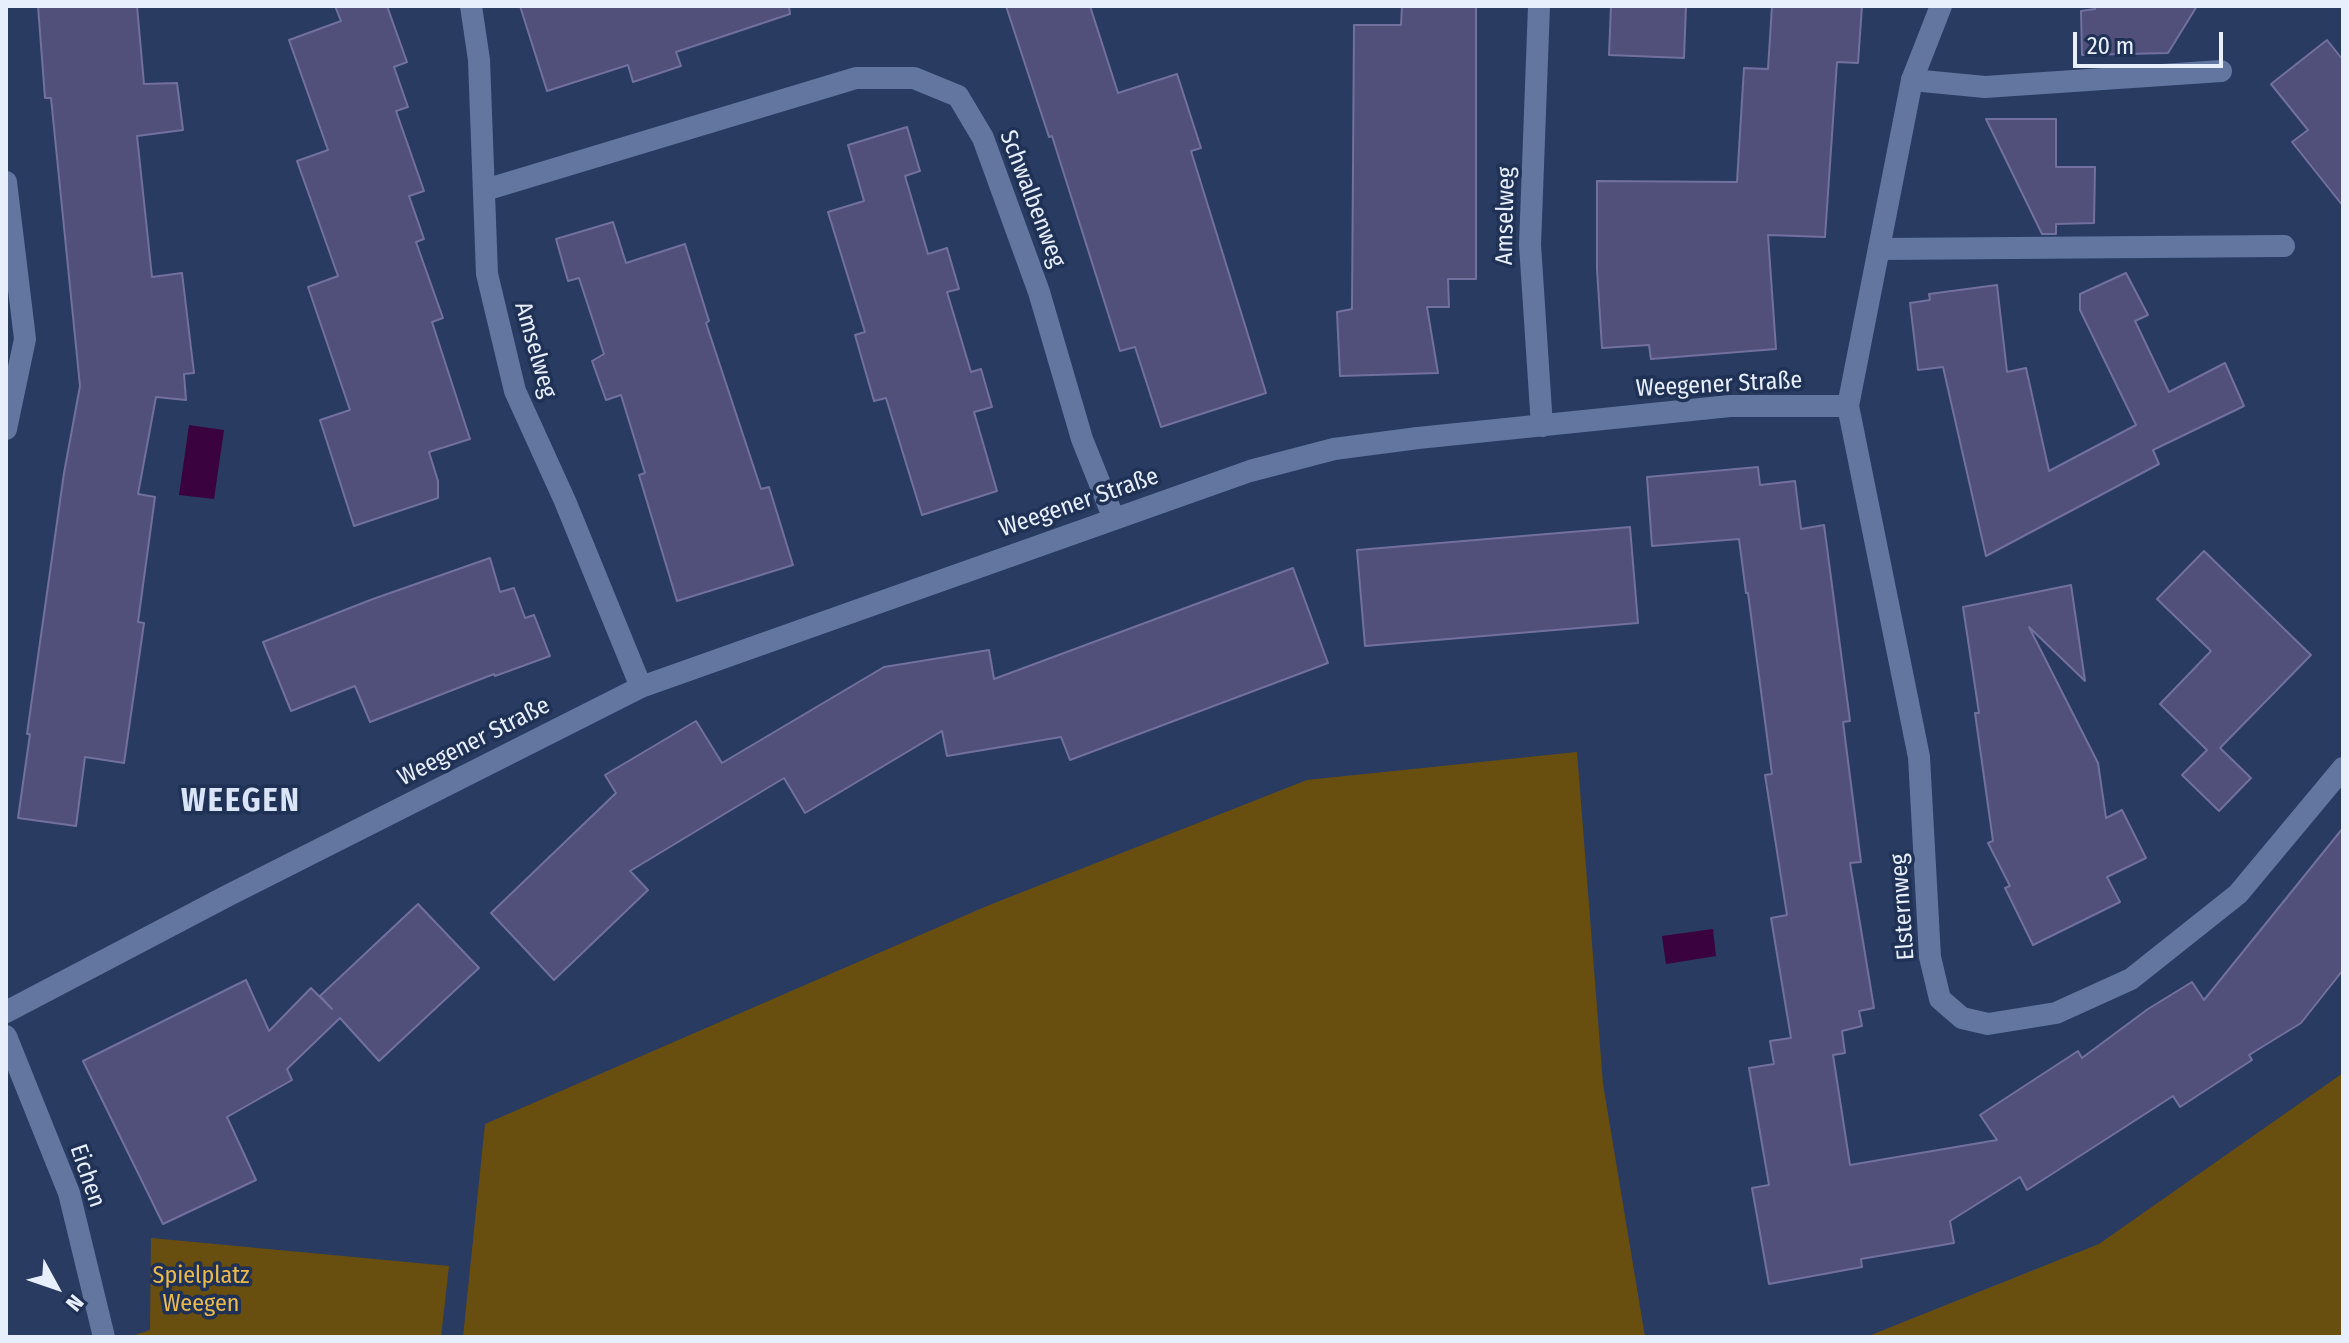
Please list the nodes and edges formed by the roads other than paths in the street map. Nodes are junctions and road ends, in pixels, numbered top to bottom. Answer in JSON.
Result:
{"nodes":[{"id":1,"x":471,"y":6,"type":"edge"},
{"id":2,"x":1539,"y":6,"type":"edge"},
{"id":3,"x":1941,"y":6,"type":"edge"},
{"id":4,"x":2221,"y":71,"type":"dead end"},
{"id":5,"x":1912,"y":80,"type":"junction"},
{"id":6,"x":6,"y":182,"type":"edge"},
{"id":7,"x":485,"y":190,"type":"junction"},
{"id":8,"x":2284,"y":246,"type":"dead end"},
{"id":9,"x":1879,"y":249,"type":"junction"},
{"id":10,"x":1848,"y":406,"type":"junction"},
{"id":11,"x":1542,"y":426,"type":"junction"},
{"id":12,"x":6,"y":429,"type":"edge"},
{"id":13,"x":1114,"y":519,"type":"junction"},
{"id":14,"x":641,"y":687,"type":"junction"},
{"id":15,"x":2343,"y":768,"type":"edge"},
{"id":16,"x":6,"y":1012,"type":"edge"},
{"id":17,"x":6,"y":1036,"type":"edge"},
{"id":18,"x":104,"y":1337,"type":"edge"}],
"edges":[{"from":1,"to":7,"type":"street","name":"Amselweg"},
{"from":2,"to":11,"type":"street","name":"Amselweg"},
{"from":3,"to":5,"type":"street"},
{"from":4,"to":5,"type":"street"},
{"from":5,"to":9,"type":"street"},
{"from":6,"to":12,"type":"street"},
{"from":7,"to":13,"type":"street","name":"Schwalbenweg"},
{"from":7,"to":14,"type":"street","name":"Amselweg"},
{"from":8,"to":9,"type":"street"},
{"from":9,"to":10,"type":"street"},
{"from":10,"to":11,"type":"street","name":"Weegener Straße"},
{"from":10,"to":15,"type":"street","name":"Elsternweg"},
{"from":11,"to":13,"type":"street","name":"Weegener Straße"},
{"from":13,"to":14,"type":"street","name":"Weegener Straße"},
{"from":14,"to":16,"type":"street","name":"Weegener Straße"},
{"from":17,"to":18,"type":"street","name":"Eichen"}]}
